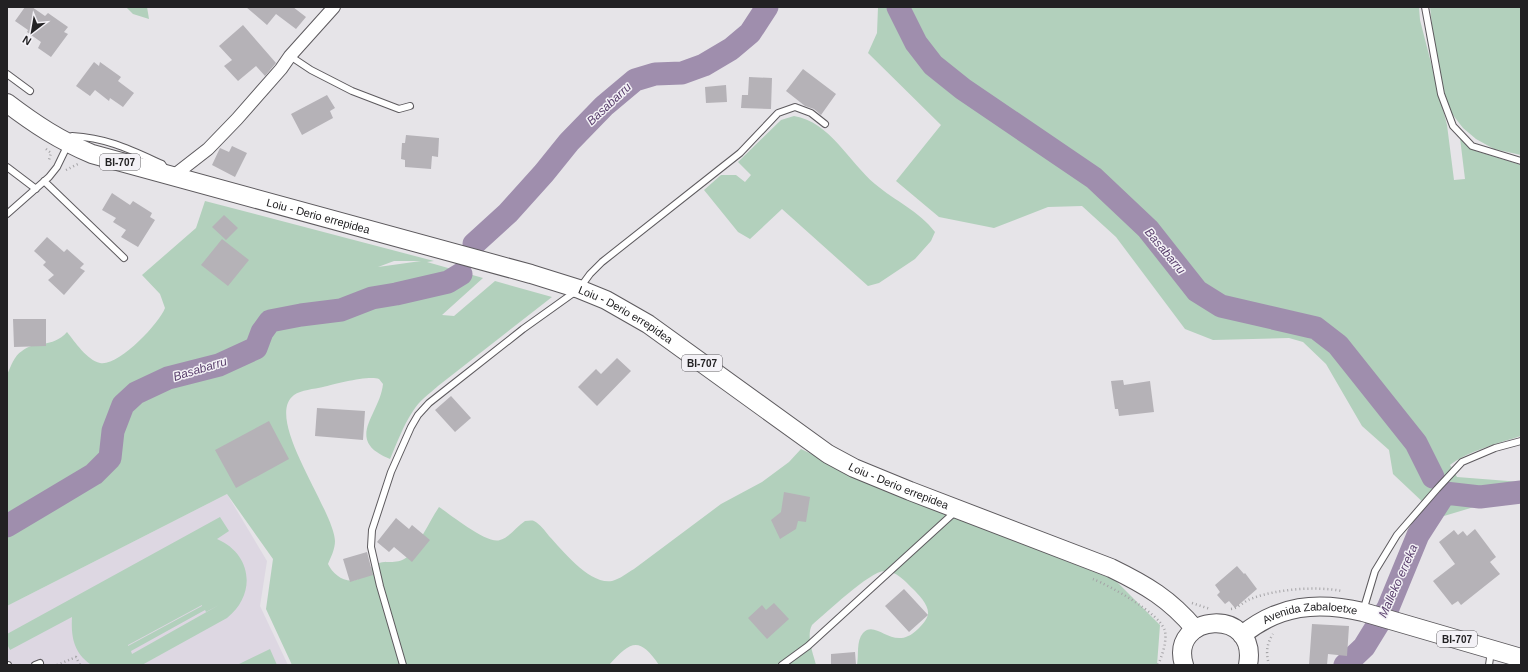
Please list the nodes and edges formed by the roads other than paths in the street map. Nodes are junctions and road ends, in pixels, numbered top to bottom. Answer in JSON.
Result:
{"nodes":[{"id":1,"x":334,"y":7,"type":"edge"},
{"id":2,"x":1425,"y":7,"type":"edge"},
{"id":3,"x":290,"y":56,"type":"junction"},
{"id":4,"x":7,"y":74,"type":"edge"},
{"id":5,"x":30,"y":91,"type":"dead end"},
{"id":6,"x":7,"y":103,"type":"edge"},
{"id":7,"x":410,"y":106,"type":"dead end"},
{"id":8,"x":824,"y":124,"type":"dead end"},
{"id":9,"x":68,"y":144,"type":"junction"},
{"id":10,"x":1521,"y":161,"type":"edge"},
{"id":11,"x":7,"y":167,"type":"edge"},
{"id":12,"x":172,"y":177,"type":"junction"},
{"id":13,"x":44,"y":181,"type":"junction"},
{"id":14,"x":36,"y":189,"type":"junction"},
{"id":15,"x":7,"y":214,"type":"edge"},
{"id":16,"x":124,"y":258,"type":"dead end"},
{"id":17,"x":580,"y":290,"type":"junction"},
{"id":18,"x":1521,"y":441,"type":"edge"},
{"id":19,"x":957,"y":510,"type":"junction"},
{"id":20,"x":1368,"y":613,"type":"junction"},
{"id":21,"x":1195,"y":629,"type":"junction"},
{"id":22,"x":1242,"y":635,"type":"junction"},
{"id":23,"x":1490,"y":657,"type":"edge"},
{"id":24,"x":1521,"y":658,"type":"edge"},
{"id":25,"x":403,"y":665,"type":"edge"},
{"id":26,"x":782,"y":665,"type":"edge"},
{"id":27,"x":1184,"y":665,"type":"edge"},
{"id":28,"x":1248,"y":665,"type":"edge"}],
"edges":[{"from":1,"to":3,"type":"street"},
{"from":2,"to":10,"type":"lane"},
{"from":3,"to":7,"type":"lane"},
{"from":3,"to":12,"type":"street"},
{"from":4,"to":5,"type":"lane"},
{"from":6,"to":9,"type":"main road","name":"Loiu - Derio errepidea","number":"BI-707"},
{"from":8,"to":17,"type":"lane"},
{"from":9,"to":12,"type":"main road","name":"Loiu - Derio errepidea","number":"BI-707"},
{"from":9,"to":13,"type":"lane"},
{"from":11,"to":14,"type":"lane"},
{"from":12,"to":17,"type":"main road","name":"Loiu - Derio errepidea","number":"BI-707"},
{"from":13,"to":14,"type":"lane"},
{"from":13,"to":16,"type":"lane"},
{"from":14,"to":15,"type":"lane"},
{"from":17,"to":19,"type":"main road","name":"Loiu - Derio errepidea","number":"BI-707"},
{"from":17,"to":25,"type":"lane"},
{"from":18,"to":20,"type":"lane"},
{"from":19,"to":21,"type":"main road","name":"Loiu - Derio errepidea","number":"BI-707"},
{"from":19,"to":26,"type":"lane"},
{"from":20,"to":22,"type":"main road","name":"Avenida Zabaloetxe","number":"BI-707"},
{"from":20,"to":23,"type":"main road","name":"Avenida Zabaloetxe","number":"BI-707"},
{"from":21,"to":22,"type":"main road"},
{"from":21,"to":27,"type":"main road"},
{"from":22,"to":28,"type":"main road"},
{"from":23,"to":24,"type":"main road","name":"Avenida Zabaloetxe","number":"BI-707"}]}
